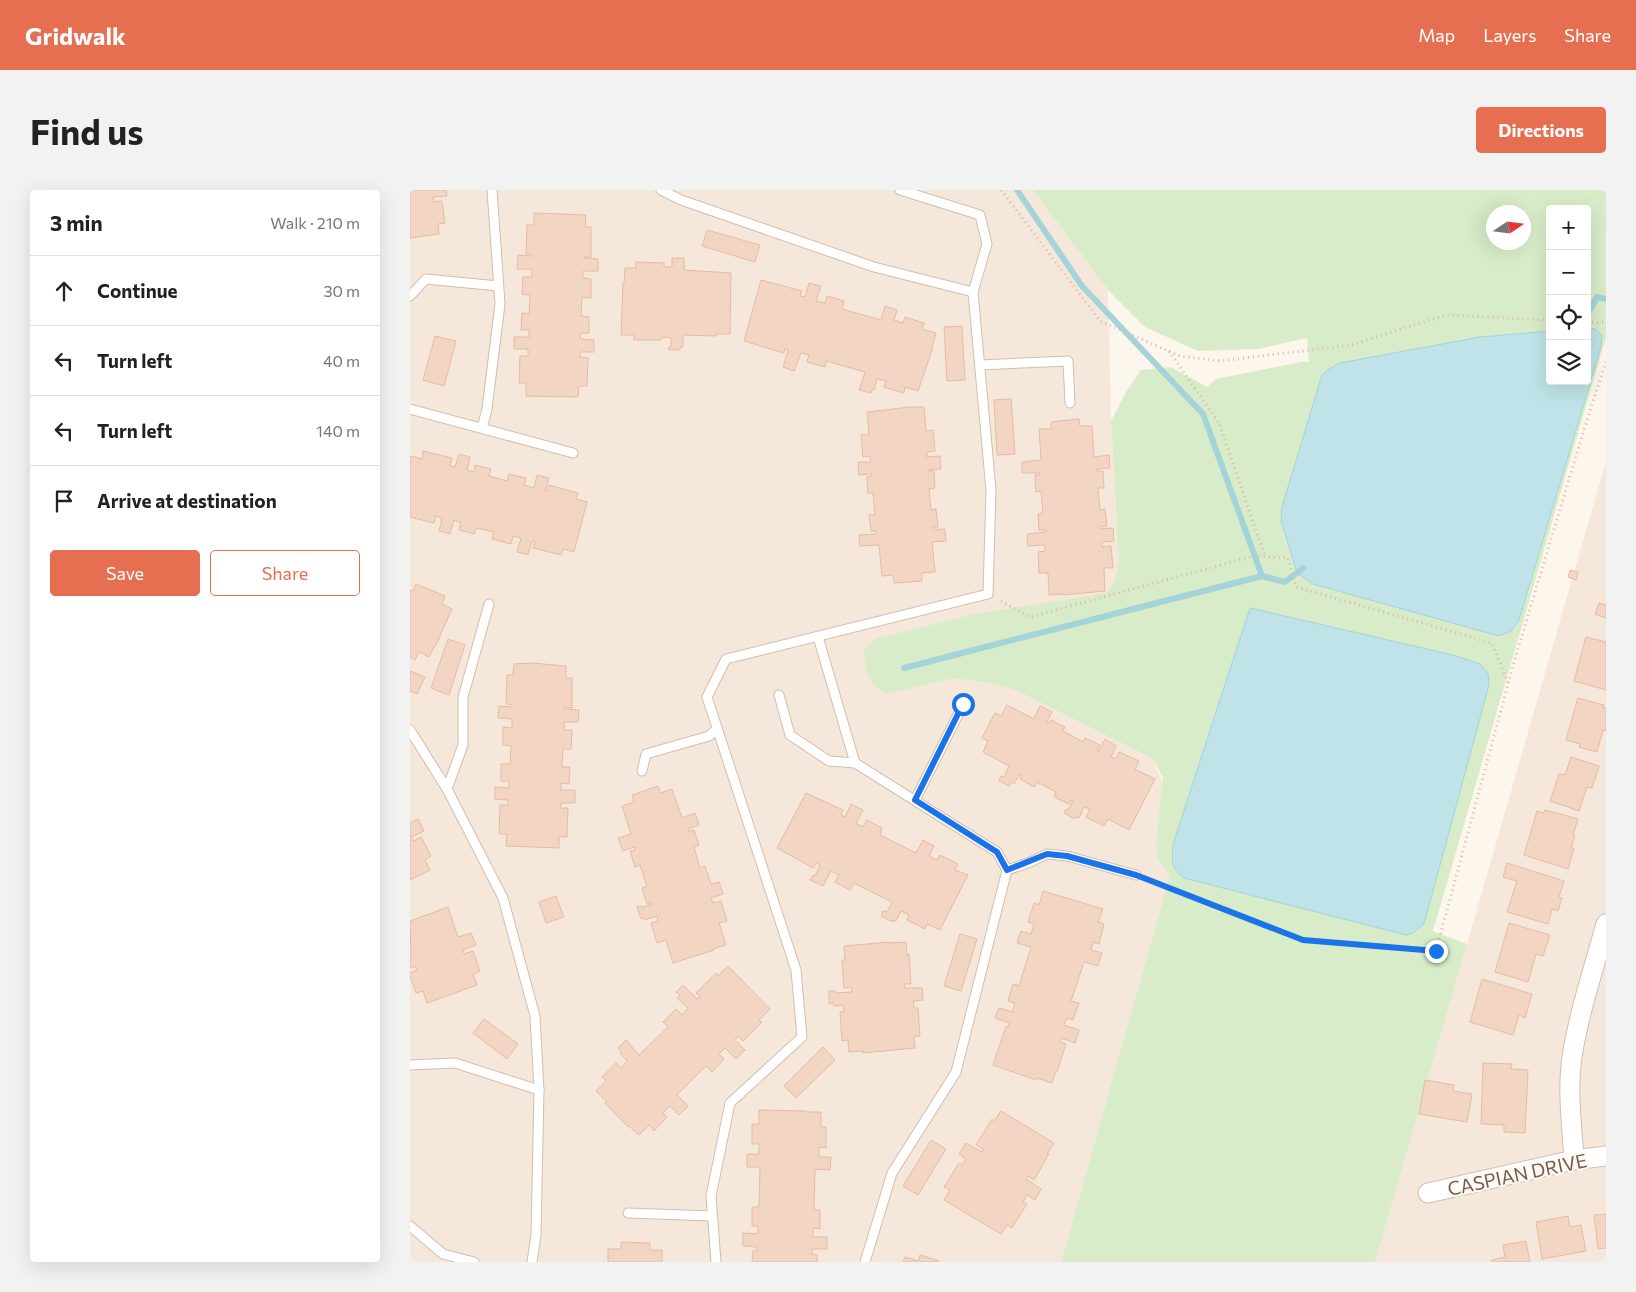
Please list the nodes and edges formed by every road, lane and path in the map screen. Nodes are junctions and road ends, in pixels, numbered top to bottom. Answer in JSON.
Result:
{"nodes":[{"id":1,"x":492,"y":190,"type":"edge"},
{"id":2,"x":661,"y":190,"type":"edge"},
{"id":3,"x":900,"y":190,"type":"edge"},
{"id":4,"x":1001,"y":190,"type":"edge"},
{"id":5,"x":498,"y":286,"type":"junction"},
{"id":6,"x":973,"y":292,"type":"junction"},
{"id":7,"x":410,"y":296,"type":"edge"},
{"id":8,"x":1546,"y":320,"type":"edge"},
{"id":9,"x":1591,"y":322,"type":"edge"},
{"id":10,"x":1606,"y":323,"type":"edge"},
{"id":11,"x":1168,"y":351,"type":"junction"},
{"id":12,"x":1606,"y":361,"type":"edge"},
{"id":13,"x":980,"y":365,"type":"junction"},
{"id":14,"x":1070,"y":403,"type":"dead end"},
{"id":15,"x":410,"y":409,"type":"edge"},
{"id":16,"x":482,"y":428,"type":"junction"},
{"id":17,"x":573,"y":454,"type":"dead end"},
{"id":18,"x":1265,"y":557,"type":"junction"},
{"id":19,"x":988,"y":594,"type":"junction"},
{"id":20,"x":489,"y":604,"type":"dead end"},
{"id":21,"x":818,"y":637,"type":"junction"},
{"id":22,"x":1508,"y":683,"type":"junction"},
{"id":23,"x":779,"y":695,"type":"dead end"},
{"id":24,"x":963,"y":704,"type":"dead end"},
{"id":25,"x":717,"y":729,"type":"junction"},
{"id":26,"x":410,"y":730,"type":"edge"},
{"id":27,"x":855,"y":762,"type":"junction"},
{"id":28,"x":642,"y":771,"type":"dead end"},
{"id":29,"x":447,"y":789,"type":"junction"},
{"id":30,"x":915,"y":800,"type":"junction"},
{"id":31,"x":1007,"y":870,"type":"junction"},
{"id":32,"x":1136,"y":875,"type":"joint"},
{"id":33,"x":1606,"y":924,"type":"edge"},
{"id":34,"x":410,"y":1065,"type":"edge"},
{"id":35,"x":539,"y":1090,"type":"junction"},
{"id":36,"x":1606,"y":1156,"type":"edge"},
{"id":37,"x":1574,"y":1160,"type":"junction"},
{"id":38,"x":1428,"y":1193,"type":"dead end"},
{"id":39,"x":628,"y":1213,"type":"dead end"},
{"id":40,"x":712,"y":1216,"type":"junction"},
{"id":41,"x":410,"y":1226,"type":"edge"},
{"id":42,"x":474,"y":1262,"type":"edge"},
{"id":43,"x":532,"y":1262,"type":"edge"},
{"id":44,"x":716,"y":1262,"type":"edge"},
{"id":45,"x":865,"y":1262,"type":"edge"}],
"edges":[{"from":1,"to":5,"type":"lane"},
{"from":2,"to":6,"type":"lane"},
{"from":3,"to":6,"type":"lane"},
{"from":4,"to":11,"type":"path"},
{"from":5,"to":7,"type":"lane"},
{"from":5,"to":16,"type":"lane"},
{"from":6,"to":13,"type":"lane"},
{"from":8,"to":11,"type":"path"},
{"from":9,"to":10,"type":"path"},
{"from":11,"to":18,"type":"path"},
{"from":12,"to":22,"type":"path"},
{"from":13,"to":14,"type":"lane"},
{"from":13,"to":19,"type":"lane"},
{"from":15,"to":16,"type":"lane"},
{"from":16,"to":17,"type":"lane"},
{"from":18,"to":19,"type":"path"},
{"from":18,"to":22,"type":"path"},
{"from":19,"to":21,"type":"lane"},
{"from":20,"to":29,"type":"lane"},
{"from":21,"to":25,"type":"lane"},
{"from":21,"to":27,"type":"lane"},
{"from":22,"to":32,"type":"path"},
{"from":23,"to":27,"type":"lane"},
{"from":24,"to":30,"type":"lane"},
{"from":25,"to":28,"type":"lane"},
{"from":25,"to":40,"type":"lane"},
{"from":26,"to":29,"type":"lane"},
{"from":27,"to":30,"type":"lane"},
{"from":29,"to":35,"type":"lane"},
{"from":30,"to":31,"type":"lane"},
{"from":31,"to":32,"type":"lane"},
{"from":31,"to":45,"type":"lane"},
{"from":33,"to":37,"type":"street"},
{"from":34,"to":35,"type":"lane"},
{"from":35,"to":43,"type":"lane"},
{"from":36,"to":37,"type":"street","name":"CASPIAN DRIVE"},
{"from":37,"to":38,"type":"street","name":"CASPIAN DRIVE"},
{"from":39,"to":40,"type":"lane"},
{"from":40,"to":44,"type":"lane"},
{"from":41,"to":42,"type":"lane"}]}
